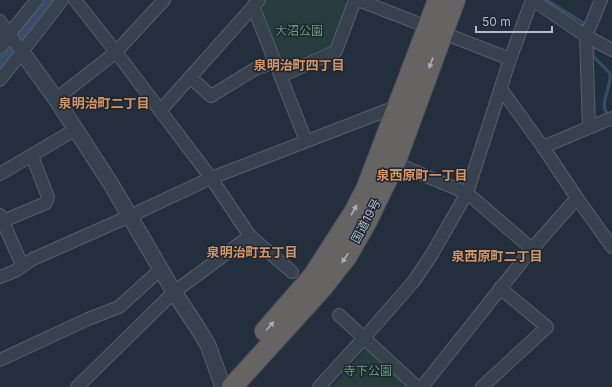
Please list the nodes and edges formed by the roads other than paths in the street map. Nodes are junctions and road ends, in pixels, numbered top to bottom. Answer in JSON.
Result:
{"nodes":[{"id":1,"x":37,"y":0,"type":"edge"},
{"id":2,"x":62,"y":0,"type":"edge"},
{"id":3,"x":75,"y":0,"type":"edge"},
{"id":4,"x":164,"y":0,"type":"edge"},
{"id":5,"x":356,"y":0,"type":"edge"},
{"id":6,"x":438,"y":0,"type":"edge"},
{"id":7,"x":454,"y":0,"type":"edge"},
{"id":8,"x":533,"y":0,"type":"edge"},
{"id":9,"x":600,"y":0,"type":"edge"},
{"id":10,"x":256,"y":3,"type":"edge"},
{"id":11,"x":0,"y":21,"type":"edge"},
{"id":12,"x":435,"y":30,"type":"junction"},
{"id":13,"x":586,"y":36,"type":"junction"},
{"id":14,"x":12,"y":44,"type":"edge"},
{"id":15,"x":612,"y":50,"type":"edge"},
{"id":16,"x":116,"y":52,"type":"junction"},
{"id":17,"x":510,"y":59,"type":"junction"},
{"id":18,"x":275,"y":62,"type":"junction"},
{"id":19,"x":280,"y":76,"type":"junction"},
{"id":20,"x":190,"y":77,"type":"junction"},
{"id":21,"x":0,"y":80,"type":"edge"},
{"id":22,"x":501,"y":89,"type":"junction"},
{"id":23,"x":56,"y":100,"type":"junction"},
{"id":24,"x":398,"y":106,"type":"junction"},
{"id":25,"x":160,"y":111,"type":"junction"},
{"id":26,"x":612,"y":118,"type":"edge"},
{"id":27,"x":589,"y":127,"type":"junction"},
{"id":28,"x":76,"y":129,"type":"junction"},
{"id":29,"x":306,"y":141,"type":"junction"},
{"id":30,"x":543,"y":147,"type":"junction"},
{"id":31,"x":32,"y":156,"type":"junction"},
{"id":32,"x":395,"y":163,"type":"junction"},
{"id":33,"x":0,"y":174,"type":"edge"},
{"id":34,"x":211,"y":178,"type":"junction"},
{"id":35,"x":467,"y":193,"type":"junction"},
{"id":36,"x":577,"y":198,"type":"junction"},
{"id":37,"x":130,"y":216,"type":"junction"},
{"id":38,"x":1,"y":218,"type":"edge"},
{"id":39,"x":250,"y":236,"type":"junction"},
{"id":40,"x":612,"y":247,"type":"edge"},
{"id":41,"x":532,"y":249,"type":"junction"},
{"id":42,"x":22,"y":265,"type":"junction"},
{"id":43,"x":161,"y":269,"type":"junction"},
{"id":44,"x":292,"y":272,"type":"dead end"},
{"id":45,"x":0,"y":277,"type":"edge"},
{"id":46,"x":500,"y":288,"type":"junction"},
{"id":47,"x":174,"y":292,"type":"junction"},
{"id":48,"x":339,"y":315,"type":"dead end"},
{"id":49,"x":364,"y":338,"type":"junction"},
{"id":50,"x":0,"y":360,"type":"edge"},
{"id":51,"x":223,"y":386,"type":"edge"},
{"id":52,"x":322,"y":386,"type":"edge"},
{"id":53,"x":77,"y":387,"type":"edge"},
{"id":54,"x":416,"y":387,"type":"edge"},
{"id":55,"x":422,"y":387,"type":"edge"},
{"id":56,"x":482,"y":387,"type":"edge"}],
"edges":[{"from":1,"to":14,"type":"street"},
{"from":2,"to":14,"type":"street"},
{"from":3,"to":16,"type":"street"},
{"from":4,"to":16,"type":"street"},
{"from":5,"to":12,"type":"street"},
{"from":5,"to":19,"type":"street"},
{"from":6,"to":12,"type":"highway","name":"国道19号"},
{"from":7,"to":12,"type":"highway","name":"国道19号"},
{"from":8,"to":13,"type":"street"},
{"from":8,"to":17,"type":"street"},
{"from":9,"to":13,"type":"street"},
{"from":10,"to":18,"type":"street"},
{"from":10,"to":20,"type":"street"},
{"from":11,"to":14,"type":"street"},
{"from":12,"to":17,"type":"street"},
{"from":12,"to":24,"type":"highway","name":"国道19号"},
{"from":12,"to":32,"type":"highway","name":"国道19号","one_way":true},
{"from":13,"to":15,"type":"street"},
{"from":13,"to":27,"type":"street"},
{"from":14,"to":21,"type":"street"},
{"from":14,"to":23,"type":"street"},
{"from":16,"to":23,"type":"street"},
{"from":16,"to":25,"type":"street"},
{"from":17,"to":22,"type":"street"},
{"from":18,"to":19,"type":"street"},
{"from":18,"to":20,"type":"street"},
{"from":19,"to":29,"type":"street"},
{"from":20,"to":25,"type":"street"},
{"from":22,"to":30,"type":"street"},
{"from":22,"to":35,"type":"street"},
{"from":23,"to":28,"type":"street"},
{"from":24,"to":29,"type":"street"},
{"from":51,"to":24,"type":"highway","name":"国道19号","one_way":true},
{"from":25,"to":34,"type":"street"},
{"from":26,"to":27,"type":"street"},
{"from":27,"to":30,"type":"street"},
{"from":28,"to":31,"type":"street"},
{"from":28,"to":37,"type":"street"},
{"from":29,"to":34,"type":"street"},
{"from":30,"to":36,"type":"street"},
{"from":31,"to":33,"type":"street"},
{"from":31,"to":38,"type":"street"},
{"from":32,"to":35,"type":"street"},
{"from":32,"to":51,"type":"highway","name":"国道19号","one_way":true},
{"from":34,"to":37,"type":"street"},
{"from":34,"to":39,"type":"street"},
{"from":35,"to":41,"type":"street"},
{"from":35,"to":49,"type":"street"},
{"from":36,"to":40,"type":"street"},
{"from":36,"to":41,"type":"street"},
{"from":37,"to":42,"type":"street"},
{"from":37,"to":43,"type":"street"},
{"from":38,"to":42,"type":"street"},
{"from":39,"to":44,"type":"street"},
{"from":39,"to":47,"type":"street"},
{"from":41,"to":46,"type":"street"},
{"from":42,"to":45,"type":"street"},
{"from":43,"to":47,"type":"street"},
{"from":43,"to":50,"type":"street"},
{"from":46,"to":55,"type":"street"},
{"from":46,"to":56,"type":"street"},
{"from":47,"to":51,"type":"street"},
{"from":47,"to":53,"type":"street"},
{"from":48,"to":49,"type":"street"},
{"from":49,"to":52,"type":"street"},
{"from":49,"to":54,"type":"street"}]}
